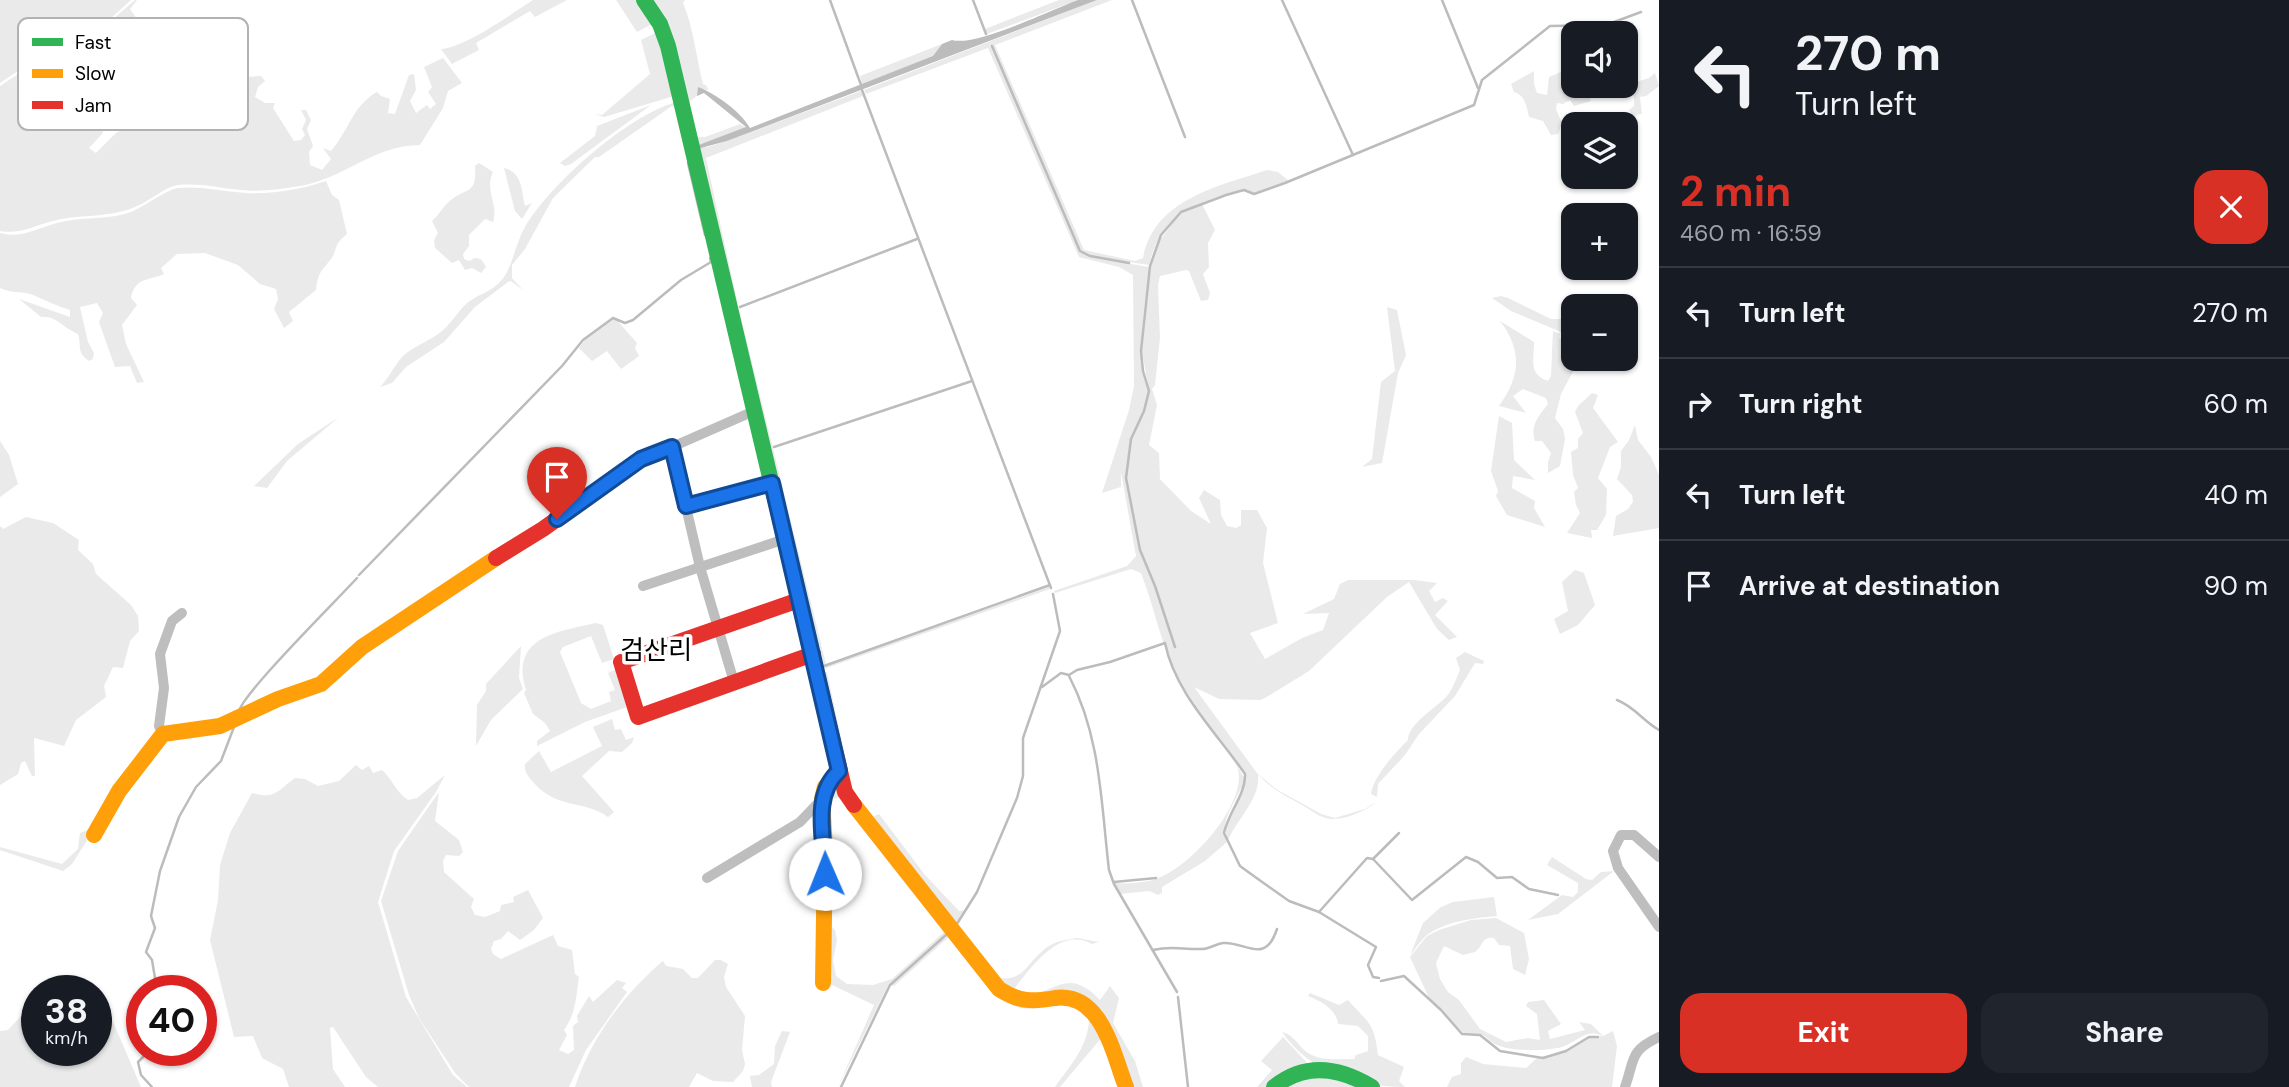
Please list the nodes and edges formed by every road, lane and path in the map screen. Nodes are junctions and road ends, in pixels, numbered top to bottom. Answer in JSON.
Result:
{"nodes":[{"id":1,"x":643,"y":0,"type":"edge"},
{"id":2,"x":754,"y":411,"type":"junction"},
{"id":3,"x":672,"y":447,"type":"junction"},
{"id":4,"x":772,"y":483,"type":"junction"},
{"id":5,"x":686,"y":506,"type":"junction"},
{"id":6,"x":785,"y":539,"type":"junction"},
{"id":7,"x":700,"y":567,"type":"junction"},
{"id":8,"x":643,"y":586,"type":"dead end"},
{"id":9,"x":799,"y":600,"type":"junction"},
{"id":10,"x":182,"y":613,"type":"dead end"},
{"id":11,"x":717,"y":627,"type":"junction"},
{"id":12,"x":813,"y":654,"type":"junction"},
{"id":13,"x":734,"y":682,"type":"junction"},
{"id":14,"x":163,"y":734,"type":"junction"},
{"id":15,"x":839,"y":771,"type":"junction"},
{"id":16,"x":821,"y":799,"type":"junction"},
{"id":17,"x":94,"y":835,"type":"dead end"},
{"id":18,"x":1659,"y":857,"type":"edge"},
{"id":19,"x":707,"y":878,"type":"dead end"},
{"id":20,"x":1659,"y":927,"type":"edge"},
{"id":21,"x":823,"y":983,"type":"dead end"},
{"id":22,"x":1659,"y":1037,"type":"edge"},
{"id":23,"x":1126,"y":1087,"type":"edge"},
{"id":24,"x":1274,"y":1087,"type":"edge"},
{"id":25,"x":1371,"y":1087,"type":"edge"},
{"id":26,"x":1625,"y":1087,"type":"edge"}],
"edges":[{"from":1,"to":2,"type":"street"},
{"from":2,"to":3,"type":"street"},
{"from":2,"to":4,"type":"street"},
{"from":3,"to":5,"type":"street"},
{"from":3,"to":14,"type":"street"},
{"from":4,"to":5,"type":"street"},
{"from":4,"to":6,"type":"street"},
{"from":5,"to":7,"type":"street"},
{"from":6,"to":7,"type":"street"},
{"from":6,"to":9,"type":"street"},
{"from":7,"to":8,"type":"street"},
{"from":7,"to":11,"type":"street"},
{"from":9,"to":11,"type":"street"},
{"from":9,"to":12,"type":"street"},
{"from":10,"to":14,"type":"street"},
{"from":11,"to":13,"type":"street"},
{"from":11,"to":13,"type":"street"},
{"from":12,"to":13,"type":"street"},
{"from":12,"to":15,"type":"street"},
{"from":14,"to":17,"type":"street"},
{"from":15,"to":16,"type":"street"},
{"from":15,"to":23,"type":"street"},
{"from":16,"to":19,"type":"street"},
{"from":16,"to":21,"type":"street"},
{"from":18,"to":20,"type":"street"},
{"from":22,"to":26,"type":"street"},
{"from":24,"to":25,"type":"street"}]}
